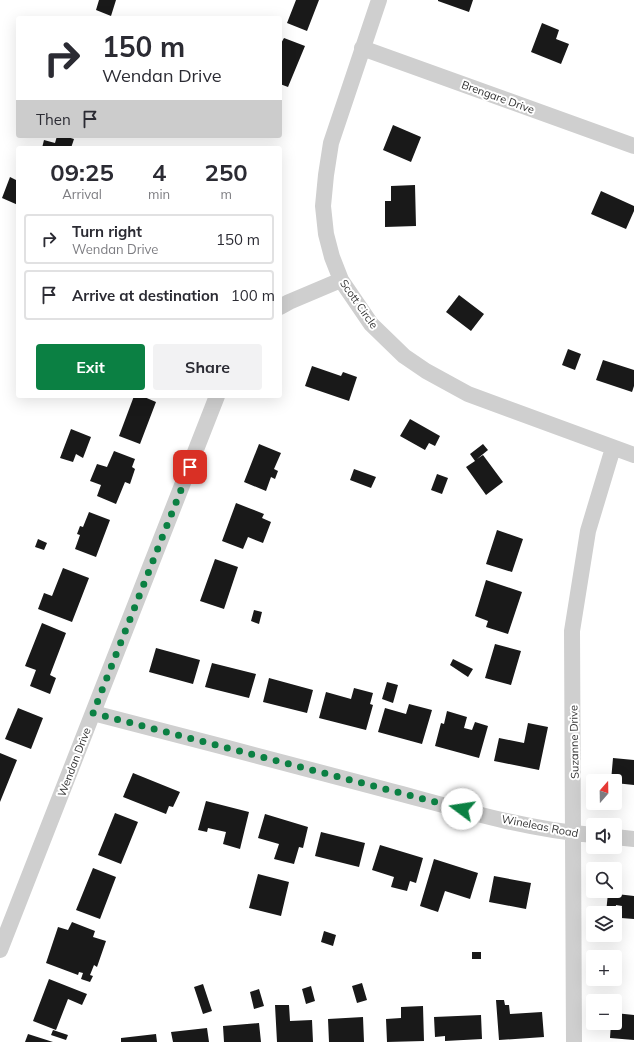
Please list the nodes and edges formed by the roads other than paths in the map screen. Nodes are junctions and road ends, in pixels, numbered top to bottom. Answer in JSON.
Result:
{"nodes":[{"id":1,"x":379,"y":0,"type":"edge"},
{"id":2,"x":362,"y":48,"type":"junction"},
{"id":3,"x":634,"y":146,"type":"edge"},
{"id":4,"x":341,"y":280,"type":"junction"},
{"id":5,"x":282,"y":306,"type":"edge"},
{"id":6,"x":216,"y":398,"type":"edge"},
{"id":7,"x":613,"y":448,"type":"junction"},
{"id":8,"x":634,"y":456,"type":"edge"},
{"id":9,"x":93,"y":713,"type":"junction"},
{"id":10,"x":574,"y":834,"type":"junction"},
{"id":11,"x":586,"y":835,"type":"edge"},
{"id":12,"x":622,"y":838,"type":"edge"},
{"id":13,"x":634,"y":839,"type":"edge"},
{"id":14,"x":0,"y":950,"type":"edge"},
{"id":15,"x":574,"y":1042,"type":"edge"}],
"edges":[{"from":1,"to":2,"type":"street","name":"Scott Circle"},
{"from":2,"to":3,"type":"street","name":"Brengare Drive"},
{"from":2,"to":4,"type":"street","name":"Scott Circle"},
{"from":4,"to":5,"type":"street"},
{"from":4,"to":7,"type":"street","name":"Scott Circle"},
{"from":6,"to":9,"type":"street","name":"Wendan Drive"},
{"from":7,"to":8,"type":"street","name":"Scott Circle"},
{"from":7,"to":10,"type":"street","name":"Suzanne Drive"},
{"from":9,"to":10,"type":"street","name":"Wineleas Road"},
{"from":9,"to":14,"type":"street","name":"Wendan Drive"},
{"from":10,"to":11,"type":"street","name":"Wineleas Road"},
{"from":10,"to":15,"type":"street","name":"Suzanne Drive"},
{"from":12,"to":13,"type":"street"}]}
